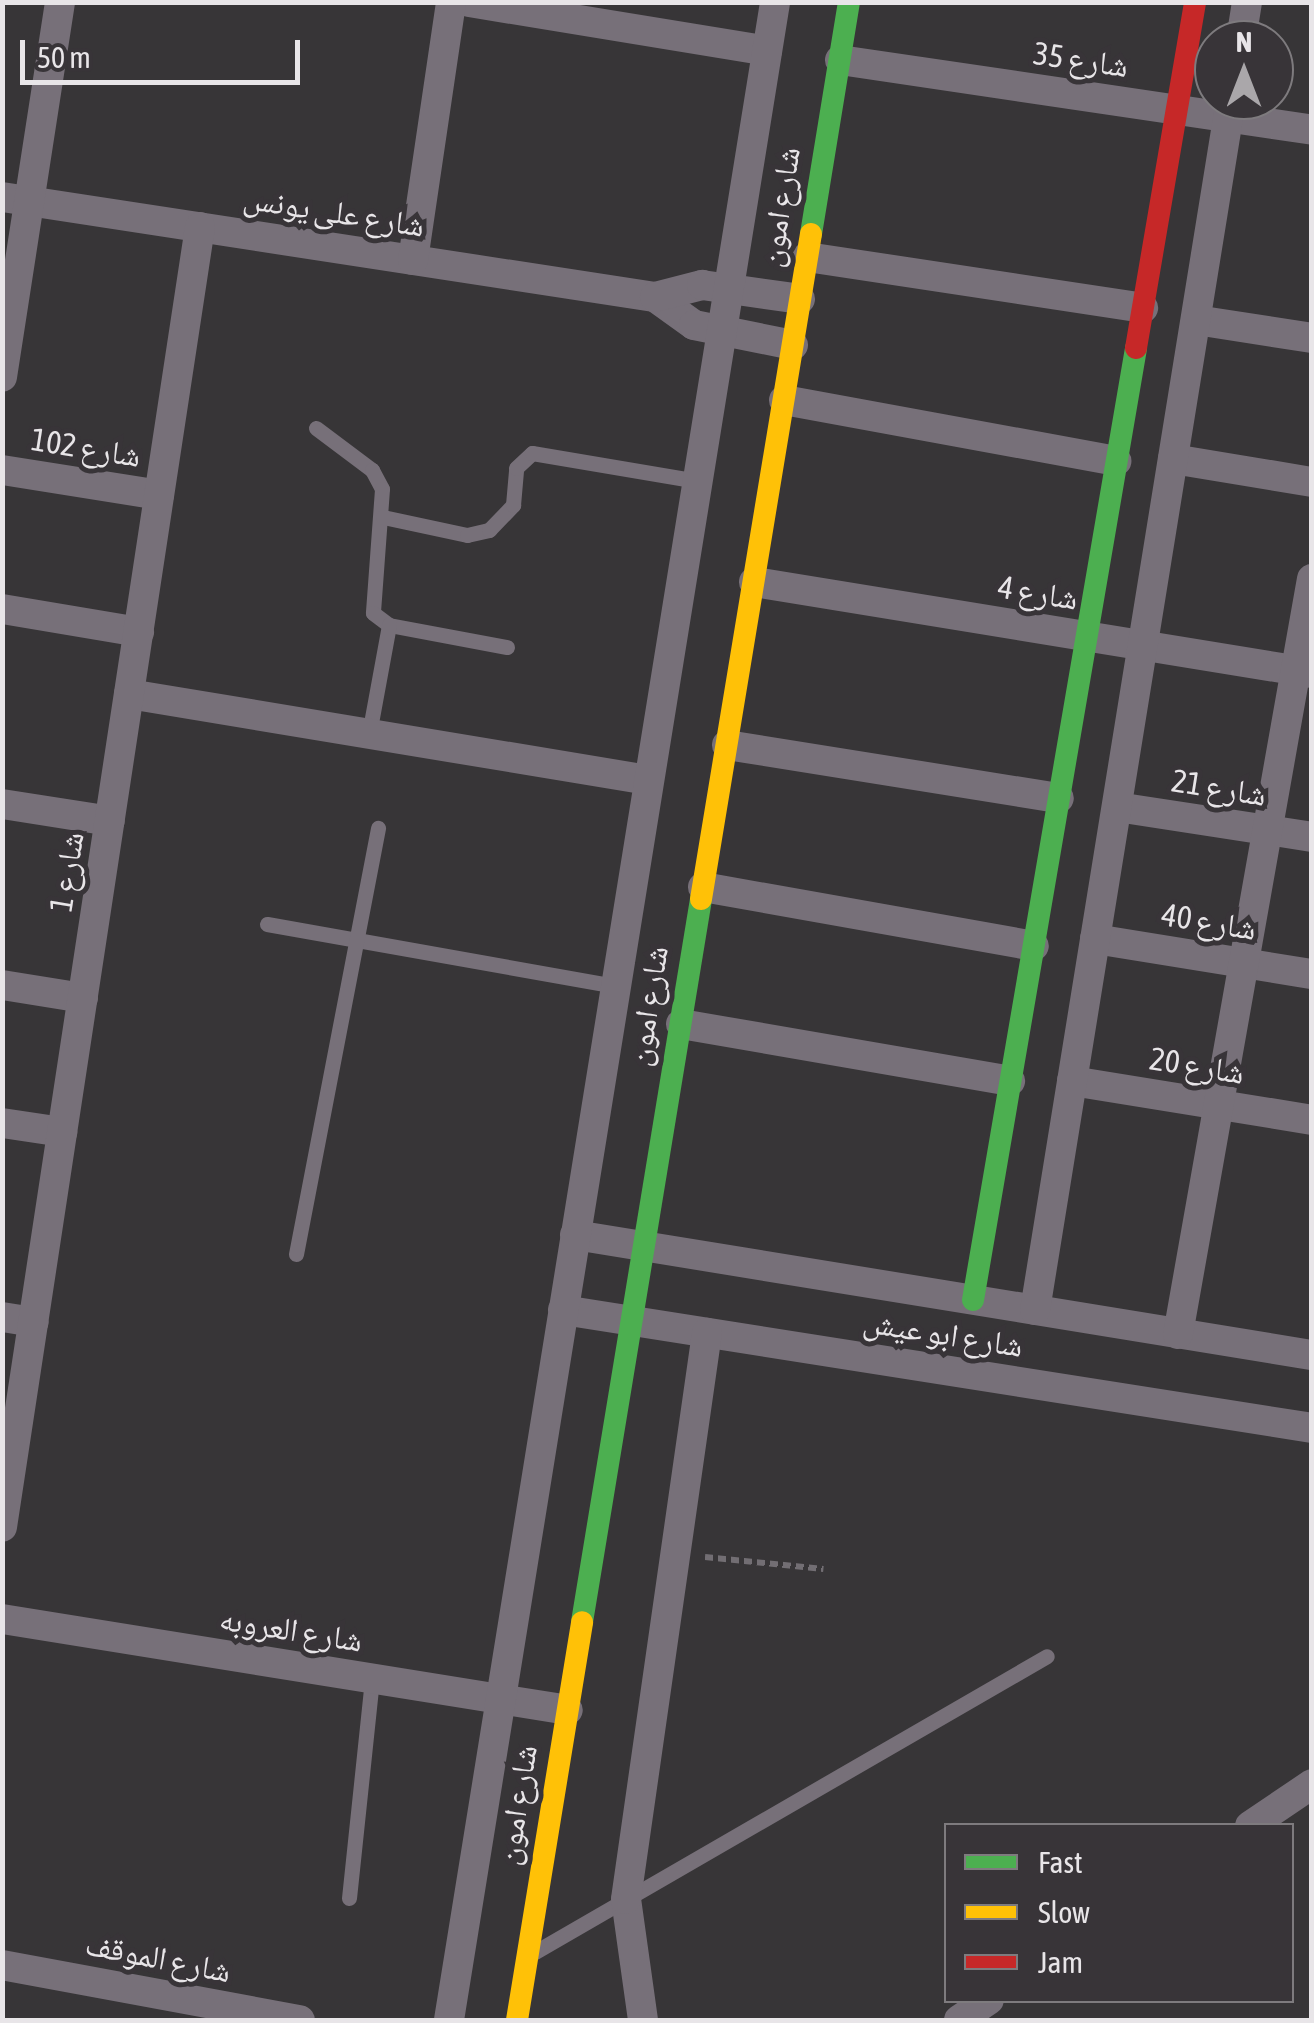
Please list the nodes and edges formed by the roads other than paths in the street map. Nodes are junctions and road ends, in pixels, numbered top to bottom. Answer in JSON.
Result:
{"nodes":[{"id":1,"x":60,"y":2,"type":"edge"},
{"id":2,"x":451,"y":2,"type":"edge"},
{"id":3,"x":469,"y":2,"type":"edge"},
{"id":4,"x":775,"y":2,"type":"edge"},
{"id":5,"x":849,"y":2,"type":"edge"},
{"id":6,"x":1195,"y":2,"type":"edge"},
{"id":7,"x":767,"y":51,"type":"junction"},
{"id":8,"x":840,"y":60,"type":"junction"},
{"id":9,"x":1176,"y":110,"type":"junction"},
{"id":10,"x":1194,"y":110,"type":"edge"},
{"id":11,"x":1228,"y":120,"type":"edge"},
{"id":12,"x":1273,"y":120,"type":"edge"},
{"id":13,"x":1312,"y":130,"type":"edge"},
{"id":14,"x":16,"y":199,"type":"edge"},
{"id":15,"x":200,"y":227,"type":"junction"},
{"id":16,"x":807,"y":257,"type":"junction"},
{"id":17,"x":413,"y":260,"type":"junction"},
{"id":18,"x":729,"y":286,"type":"junction"},
{"id":19,"x":655,"y":297,"type":"junction"},
{"id":20,"x":800,"y":299,"type":"junction"},
{"id":21,"x":1143,"y":308,"type":"junction"},
{"id":22,"x":1196,"y":320,"type":"junction"},
{"id":23,"x":722,"y":333,"type":"junction"},
{"id":24,"x":1312,"y":338,"type":"edge"},
{"id":25,"x":793,"y":344,"type":"junction"},
{"id":26,"x":2,"y":377,"type":"edge"},
{"id":27,"x":784,"y":400,"type":"junction"},
{"id":28,"x":316,"y":428,"type":"dead end"},
{"id":29,"x":1173,"y":459,"type":"junction"},
{"id":30,"x":1116,"y":461,"type":"junction"},
{"id":31,"x":2,"y":470,"type":"edge"},
{"id":32,"x":698,"y":480,"type":"junction"},
{"id":33,"x":1312,"y":482,"type":"edge"},
{"id":34,"x":159,"y":495,"type":"junction"},
{"id":35,"x":382,"y":517,"type":"junction"},
{"id":36,"x":1312,"y":579,"type":"edge"},
{"id":37,"x":754,"y":582,"type":"junction"},
{"id":38,"x":2,"y":610,"type":"edge"},
{"id":39,"x":389,"y":625,"type":"junction"},
{"id":40,"x":138,"y":632,"type":"junction"},
{"id":41,"x":1086,"y":636,"type":"junction"},
{"id":42,"x":1143,"y":645,"type":"junction"},
{"id":43,"x":507,"y":647,"type":"dead end"},
{"id":44,"x":1304,"y":671,"type":"edge"},
{"id":45,"x":129,"y":694,"type":"junction"},
{"id":46,"x":369,"y":734,"type":"junction"},
{"id":47,"x":727,"y":745,"type":"junction"},
{"id":48,"x":648,"y":780,"type":"junction"},
{"id":49,"x":1058,"y":798,"type":"junction"},
{"id":50,"x":2,"y":804,"type":"edge"},
{"id":51,"x":1116,"y":807,"type":"junction"},
{"id":52,"x":110,"y":821,"type":"junction"},
{"id":53,"x":378,"y":828,"type":"dead end"},
{"id":54,"x":1267,"y":830,"type":"junction"},
{"id":55,"x":1312,"y":838,"type":"edge"},
{"id":56,"x":703,"y":887,"type":"junction"},
{"id":57,"x":268,"y":924,"type":"dead end"},
{"id":58,"x":1095,"y":938,"type":"junction"},
{"id":59,"x":358,"y":940,"type":"junction"},
{"id":60,"x":1034,"y":946,"type":"junction"},
{"id":61,"x":1244,"y":963,"type":"junction"},
{"id":62,"x":1312,"y":974,"type":"edge"},
{"id":63,"x":2,"y":985,"type":"edge"},
{"id":64,"x":615,"y":986,"type":"junction"},
{"id":65,"x":83,"y":998,"type":"junction"},
{"id":66,"x":681,"y":1024,"type":"junction"},
{"id":67,"x":1010,"y":1082,"type":"junction"},
{"id":68,"x":1072,"y":1082,"type":"junction"},
{"id":69,"x":1218,"y":1105,"type":"junction"},
{"id":70,"x":1312,"y":1120,"type":"edge"},
{"id":71,"x":2,"y":1123,"type":"edge"},
{"id":72,"x":62,"y":1132,"type":"junction"},
{"id":73,"x":576,"y":1235,"type":"junction"},
{"id":74,"x":644,"y":1246,"type":"junction"},
{"id":75,"x":296,"y":1254,"type":"dead end"},
{"id":76,"x":973,"y":1300,"type":"junction"},
{"id":77,"x":563,"y":1310,"type":"junction"},
{"id":78,"x":1035,"y":1310,"type":"junction"},
{"id":79,"x":2,"y":1317,"type":"edge"},
{"id":80,"x":632,"y":1321,"type":"junction"},
{"id":81,"x":34,"y":1322,"type":"junction"},
{"id":82,"x":708,"y":1333,"type":"junction"},
{"id":83,"x":1178,"y":1334,"type":"junction"},
{"id":84,"x":1311,"y":1355,"type":"edge"},
{"id":85,"x":1312,"y":1428,"type":"edge"},
{"id":86,"x":9,"y":1441,"type":"edge"},
{"id":87,"x":2,"y":1527,"type":"edge"},
{"id":88,"x":2,"y":1618,"type":"edge"},
{"id":89,"x":1047,"y":1656,"type":"dead end"},
{"id":90,"x":372,"y":1678,"type":"junction"},
{"id":91,"x":501,"y":1700,"type":"junction"},
{"id":92,"x":568,"y":1710,"type":"junction"},
{"id":93,"x":1312,"y":1784,"type":"edge"},
{"id":94,"x":1254,"y":1823,"type":"edge"},
{"id":95,"x":349,"y":1898,"type":"dead end"},
{"id":96,"x":626,"y":1899,"type":"junction"},
{"id":97,"x":527,"y":1958,"type":"junction"},
{"id":98,"x":2,"y":1964,"type":"edge"},
{"id":99,"x":984,"y":2003,"type":"edge"},
{"id":100,"x":231,"y":2014,"type":"edge"},
{"id":101,"x":300,"y":2020,"type":"edge"},
{"id":102,"x":449,"y":2020,"type":"edge"},
{"id":103,"x":516,"y":2020,"type":"edge"},
{"id":104,"x":643,"y":2020,"type":"edge"},
{"id":105,"x":959,"y":2020,"type":"edge"}],
"edges":[{"from":1,"to":14,"type":"street"},
{"from":2,"to":17,"type":"street"},
{"from":3,"to":7,"type":"street"},
{"from":4,"to":7,"type":"street","name":"شارع امون"},
{"from":5,"to":8,"type":"street","name":"شارع امون"},
{"from":6,"to":9,"type":"street"},
{"from":7,"to":18,"type":"street","name":"شارع امون"},
{"from":8,"to":9,"type":"street","name":"شارع 35"},
{"from":8,"to":16,"type":"street","name":"شارع امون"},
{"from":9,"to":10,"type":"street","name":"شارع 35"},
{"from":9,"to":21,"type":"street"},
{"from":11,"to":22,"type":"street"},
{"from":12,"to":13,"type":"street","name":"شارع 35"},
{"from":14,"to":15,"type":"street","name":"شارع على يونس"},
{"from":14,"to":26,"type":"street"},
{"from":15,"to":17,"type":"street","name":"شارع على يونس"},
{"from":15,"to":34,"type":"street","name":"شارع 1"},
{"from":16,"to":20,"type":"street","name":"شارع امون"},
{"from":16,"to":21,"type":"street"},
{"from":17,"to":19,"type":"street","name":"شارع على يونس"},
{"from":18,"to":19,"type":"street","name":"شارع على يونس"},
{"from":18,"to":20,"type":"street","name":"شارع على يونس"},
{"from":18,"to":23,"type":"street","name":"شارع امون"},
{"from":19,"to":23,"type":"street","name":"شارع على يونس"},
{"from":20,"to":25,"type":"street","name":"شارع امون"},
{"from":21,"to":30,"type":"street"},
{"from":22,"to":24,"type":"street"},
{"from":22,"to":29,"type":"street"},
{"from":23,"to":25,"type":"street","name":"شارع على يونس"},
{"from":23,"to":32,"type":"street","name":"شارع امون"},
{"from":25,"to":27,"type":"street","name":"شارع امون"},
{"from":27,"to":30,"type":"street"},
{"from":27,"to":37,"type":"street","name":"شارع امون"},
{"from":28,"to":35,"type":"lane"},
{"from":29,"to":33,"type":"street"},
{"from":29,"to":42,"type":"street"},
{"from":30,"to":41,"type":"street"},
{"from":31,"to":34,"type":"street","name":"شارع 102"},
{"from":32,"to":35,"type":"lane"},
{"from":32,"to":48,"type":"street","name":"شارع امون"},
{"from":34,"to":40,"type":"street","name":"شارع 1"},
{"from":35,"to":39,"type":"lane"},
{"from":36,"to":44,"type":"street"},
{"from":37,"to":41,"type":"street","name":"شارع 4"},
{"from":37,"to":47,"type":"street","name":"شارع امون"},
{"from":38,"to":40,"type":"street"},
{"from":39,"to":43,"type":"lane"},
{"from":39,"to":46,"type":"lane"},
{"from":40,"to":45,"type":"street","name":"شارع 1"},
{"from":41,"to":42,"type":"street","name":"شارع 4"},
{"from":41,"to":49,"type":"street"},
{"from":42,"to":44,"type":"street","name":"شارع 4"},
{"from":42,"to":51,"type":"street"},
{"from":44,"to":54,"type":"street"},
{"from":45,"to":46,"type":"street"},
{"from":45,"to":52,"type":"street","name":"شارع 1"},
{"from":46,"to":48,"type":"street"},
{"from":47,"to":49,"type":"street"},
{"from":47,"to":56,"type":"street","name":"شارع امون"},
{"from":48,"to":64,"type":"street","name":"شارع امون"},
{"from":49,"to":60,"type":"street"},
{"from":50,"to":52,"type":"street"},
{"from":51,"to":54,"type":"street","name":"شارع 21"},
{"from":51,"to":58,"type":"street"},
{"from":52,"to":65,"type":"street","name":"شارع 1"},
{"from":53,"to":59,"type":"lane"},
{"from":54,"to":55,"type":"street","name":"شارع 21"},
{"from":54,"to":61,"type":"street"},
{"from":56,"to":60,"type":"street"},
{"from":56,"to":66,"type":"street","name":"شارع امون"},
{"from":57,"to":59,"type":"lane"},
{"from":58,"to":61,"type":"street","name":"شارع 40"},
{"from":58,"to":68,"type":"street"},
{"from":59,"to":64,"type":"lane"},
{"from":59,"to":75,"type":"lane"},
{"from":60,"to":67,"type":"street"},
{"from":61,"to":62,"type":"street","name":"شارع 40"},
{"from":61,"to":69,"type":"street"},
{"from":63,"to":65,"type":"street"},
{"from":64,"to":73,"type":"street","name":"شارع امون"},
{"from":65,"to":72,"type":"street","name":"شارع 1"},
{"from":66,"to":67,"type":"street"},
{"from":66,"to":74,"type":"street","name":"شارع امون"},
{"from":67,"to":76,"type":"street"},
{"from":68,"to":69,"type":"street","name":"شارع 20"},
{"from":68,"to":78,"type":"street"},
{"from":69,"to":70,"type":"street","name":"شارع 20"},
{"from":69,"to":83,"type":"street"},
{"from":71,"to":72,"type":"street"},
{"from":72,"to":81,"type":"street","name":"شارع 1"},
{"from":73,"to":74,"type":"street","name":"شارع ابو عيش"},
{"from":73,"to":77,"type":"street","name":"شارع امون"},
{"from":74,"to":76,"type":"street","name":"شارع ابو عيش"},
{"from":74,"to":80,"type":"street","name":"شارع امون"},
{"from":76,"to":78,"type":"street","name":"شارع ابو عيش"},
{"from":77,"to":80,"type":"street","name":"شارع ابو عيش"},
{"from":77,"to":91,"type":"street","name":"شارع امون"},
{"from":78,"to":83,"type":"street","name":"شارع ابو عيش"},
{"from":79,"to":81,"type":"street"},
{"from":80,"to":82,"type":"street","name":"شارع ابو عيش"},
{"from":80,"to":92,"type":"street","name":"شارع امون"},
{"from":81,"to":86,"type":"street","name":"شارع 1"},
{"from":82,"to":85,"type":"street","name":"شارع ابو عيش"},
{"from":82,"to":96,"type":"street"},
{"from":83,"to":84,"type":"street","name":"شارع ابو عيش"},
{"from":86,"to":87,"type":"street","name":"شارع 1"},
{"from":88,"to":90,"type":"street","name":"شارع العروبه"},
{"from":89,"to":96,"type":"lane"},
{"from":90,"to":91,"type":"street","name":"شارع العروبه"},
{"from":90,"to":95,"type":"lane"},
{"from":91,"to":92,"type":"street","name":"شارع العروبه"},
{"from":91,"to":102,"type":"street","name":"شارع امون"},
{"from":92,"to":97,"type":"street","name":"شارع امون"},
{"from":93,"to":94,"type":"street"},
{"from":96,"to":97,"type":"lane"},
{"from":96,"to":104,"type":"street"},
{"from":97,"to":103,"type":"street","name":"شارع امون"},
{"from":98,"to":100,"type":"street","name":"شارع الموقف"},
{"from":99,"to":105,"type":"street"},
{"from":100,"to":101,"type":"street","name":"شارع الموقف"}]}
